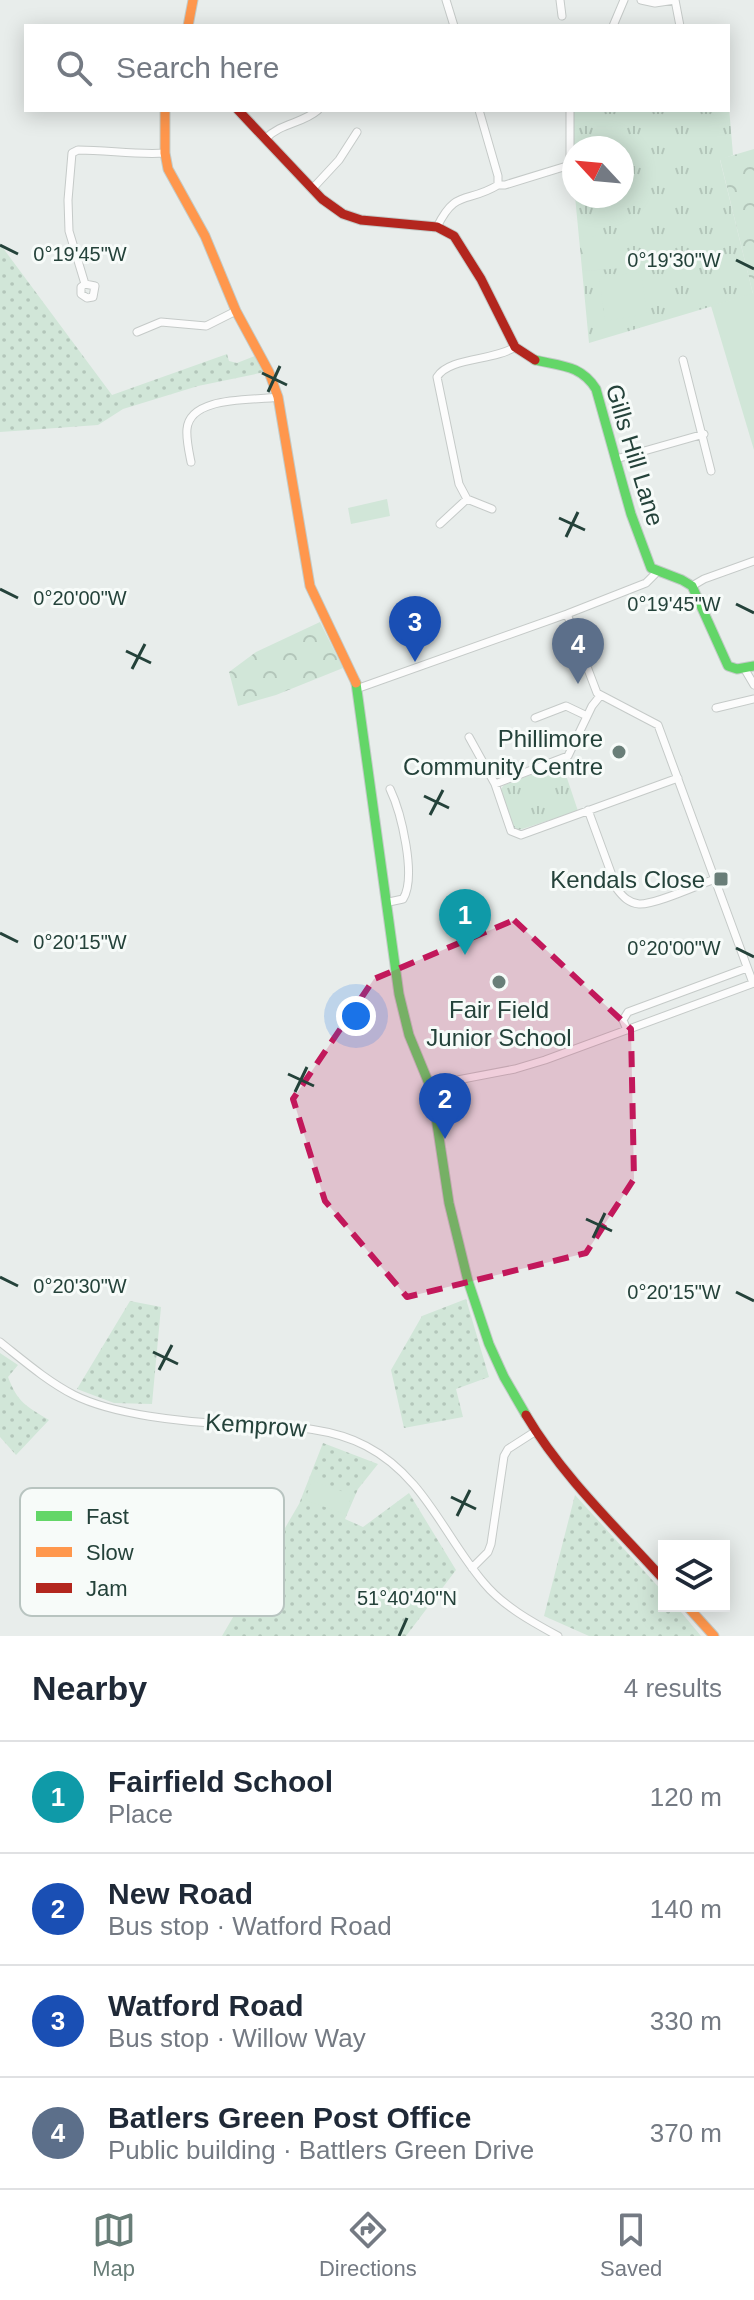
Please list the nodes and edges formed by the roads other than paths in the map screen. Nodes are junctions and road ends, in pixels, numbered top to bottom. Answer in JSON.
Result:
{"nodes":[{"id":1,"x":193,"y":0,"type":"edge"},
{"id":2,"x":446,"y":0,"type":"edge"},
{"id":3,"x":560,"y":0,"type":"edge"},
{"id":4,"x":624,"y":0,"type":"edge"},
{"id":5,"x":641,"y":0,"type":"edge"},
{"id":6,"x":675,"y":0,"type":"edge"},
{"id":7,"x":562,"y":16,"type":"dead end"},
{"id":8,"x":188,"y":24,"type":"edge"},
{"id":9,"x":453,"y":24,"type":"edge"},
{"id":10,"x":614,"y":24,"type":"edge"},
{"id":11,"x":680,"y":24,"type":"edge"},
{"id":12,"x":165,"y":112,"type":"edge"},
{"id":13,"x":240,"y":112,"type":"edge"},
{"id":14,"x":315,"y":112,"type":"edge"},
{"id":15,"x":480,"y":112,"type":"edge"},
{"id":16,"x":570,"y":112,"type":"edge"},
{"id":17,"x":357,"y":132,"type":"dead end"},
{"id":18,"x":265,"y":139,"type":"junction"},
{"id":19,"x":165,"y":153,"type":"junction"},
{"id":20,"x":498,"y":185,"type":"junction"},
{"id":21,"x":313,"y":188,"type":"junction"},
{"id":22,"x":437,"y":227,"type":"junction"},
{"id":23,"x":85,"y":284,"type":"dead end"},
{"id":24,"x":236,"y":311,"type":"junction"},
{"id":25,"x":137,"y":332,"type":"dead end"},
{"id":26,"x":515,"y":347,"type":"junction"},
{"id":27,"x":683,"y":360,"type":"dead end"},
{"id":28,"x":278,"y":397,"type":"junction"},
{"id":29,"x":704,"y":434,"type":"junction"},
{"id":30,"x":616,"y":459,"type":"junction"},
{"id":31,"x":191,"y":462,"type":"dead end"},
{"id":32,"x":711,"y":471,"type":"dead end"},
{"id":33,"x":467,"y":499,"type":"junction"},
{"id":34,"x":492,"y":509,"type":"dead end"},
{"id":35,"x":440,"y":524,"type":"dead end"},
{"id":36,"x":754,"y":561,"type":"edge"},
{"id":37,"x":657,"y":572,"type":"junction"},
{"id":38,"x":692,"y":586,"type":"junction"},
{"id":39,"x":567,"y":614,"type":"junction"},
{"id":40,"x":749,"y":667,"type":"edge"},
{"id":41,"x":754,"y":685,"type":"edge"},
{"id":42,"x":359,"y":688,"type":"junction"},
{"id":43,"x":600,"y":696,"type":"junction"},
{"id":44,"x":754,"y":699,"type":"edge"},
{"id":45,"x":716,"y":708,"type":"dead end"},
{"id":46,"x":587,"y":716,"type":"junction"},
{"id":47,"x":535,"y":718,"type":"dead end"},
{"id":48,"x":469,"y":737,"type":"dead end"},
{"id":49,"x":678,"y":778,"type":"junction"},
{"id":50,"x":495,"y":784,"type":"junction"},
{"id":51,"x":390,"y":789,"type":"dead end"},
{"id":52,"x":588,"y":810,"type":"junction"},
{"id":53,"x":715,"y":879,"type":"junction"},
{"id":54,"x":389,"y":902,"type":"junction"},
{"id":55,"x":747,"y":968,"type":"junction"},
{"id":56,"x":754,"y":983,"type":"edge"},
{"id":57,"x":627,"y":1030,"type":"junction"},
{"id":58,"x":432,"y":1091,"type":"junction"},
{"id":59,"x":0,"y":1342,"type":"edge"},
{"id":60,"x":536,"y":1431,"type":"junction"},
{"id":61,"x":472,"y":1568,"type":"junction"},
{"id":62,"x":658,"y":1573,"type":"edge"},
{"id":63,"x":692,"y":1612,"type":"edge"},
{"id":64,"x":558,"y":1636,"type":"edge"},
{"id":65,"x":714,"y":1636,"type":"edge"}],
"edges":[{"from":1,"to":8,"type":"main road"},
{"from":2,"to":9,"type":"street"},
{"from":3,"to":7,"type":"street"},
{"from":4,"to":10,"type":"street"},
{"from":5,"to":6,"type":"street"},
{"from":6,"to":11,"type":"street"},
{"from":12,"to":19,"type":"main road"},
{"from":13,"to":18,"type":"main road"},
{"from":14,"to":18,"type":"street"},
{"from":15,"to":20,"type":"street"},
{"from":16,"to":20,"type":"street"},
{"from":17,"to":21,"type":"street"},
{"from":18,"to":21,"type":"main road"},
{"from":19,"to":23,"type":"street"},
{"from":19,"to":24,"type":"main road"},
{"from":20,"to":22,"type":"street"},
{"from":21,"to":22,"type":"main road"},
{"from":22,"to":26,"type":"main road"},
{"from":24,"to":25,"type":"street"},
{"from":24,"to":28,"type":"main road"},
{"from":26,"to":30,"type":"main road","name":"Gills Hill Lane"},
{"from":26,"to":33,"type":"street"},
{"from":27,"to":29,"type":"street"},
{"from":28,"to":31,"type":"street"},
{"from":28,"to":42,"type":"main road"},
{"from":29,"to":30,"type":"street"},
{"from":29,"to":32,"type":"street"},
{"from":30,"to":37,"type":"main road","name":"Gills Hill Lane"},
{"from":33,"to":34,"type":"street"},
{"from":33,"to":35,"type":"street"},
{"from":36,"to":38,"type":"street"},
{"from":37,"to":38,"type":"main road"},
{"from":37,"to":39,"type":"street"},
{"from":38,"to":40,"type":"main road"},
{"from":39,"to":42,"type":"street"},
{"from":39,"to":43,"type":"street"},
{"from":40,"to":41,"type":"street"},
{"from":42,"to":54,"type":"main road"},
{"from":43,"to":46,"type":"street"},
{"from":43,"to":49,"type":"street"},
{"from":44,"to":45,"type":"street"},
{"from":46,"to":47,"type":"street"},
{"from":46,"to":50,"type":"street"},
{"from":48,"to":50,"type":"street"},
{"from":49,"to":52,"type":"street"},
{"from":49,"to":53,"type":"street"},
{"from":50,"to":52,"type":"street"},
{"from":51,"to":54,"type":"street"},
{"from":52,"to":53,"type":"street"},
{"from":53,"to":55,"type":"street"},
{"from":54,"to":58,"type":"main road"},
{"from":55,"to":56,"type":"street"},
{"from":55,"to":57,"type":"street"},
{"from":56,"to":57,"type":"street"},
{"from":57,"to":58,"type":"street"},
{"from":58,"to":60,"type":"main road"},
{"from":59,"to":61,"type":"street","name":"Kemprow"},
{"from":60,"to":61,"type":"street"},
{"from":60,"to":62,"type":"main road"},
{"from":61,"to":64,"type":"street","name":"Kemprow"},
{"from":63,"to":65,"type":"main road"}]}
